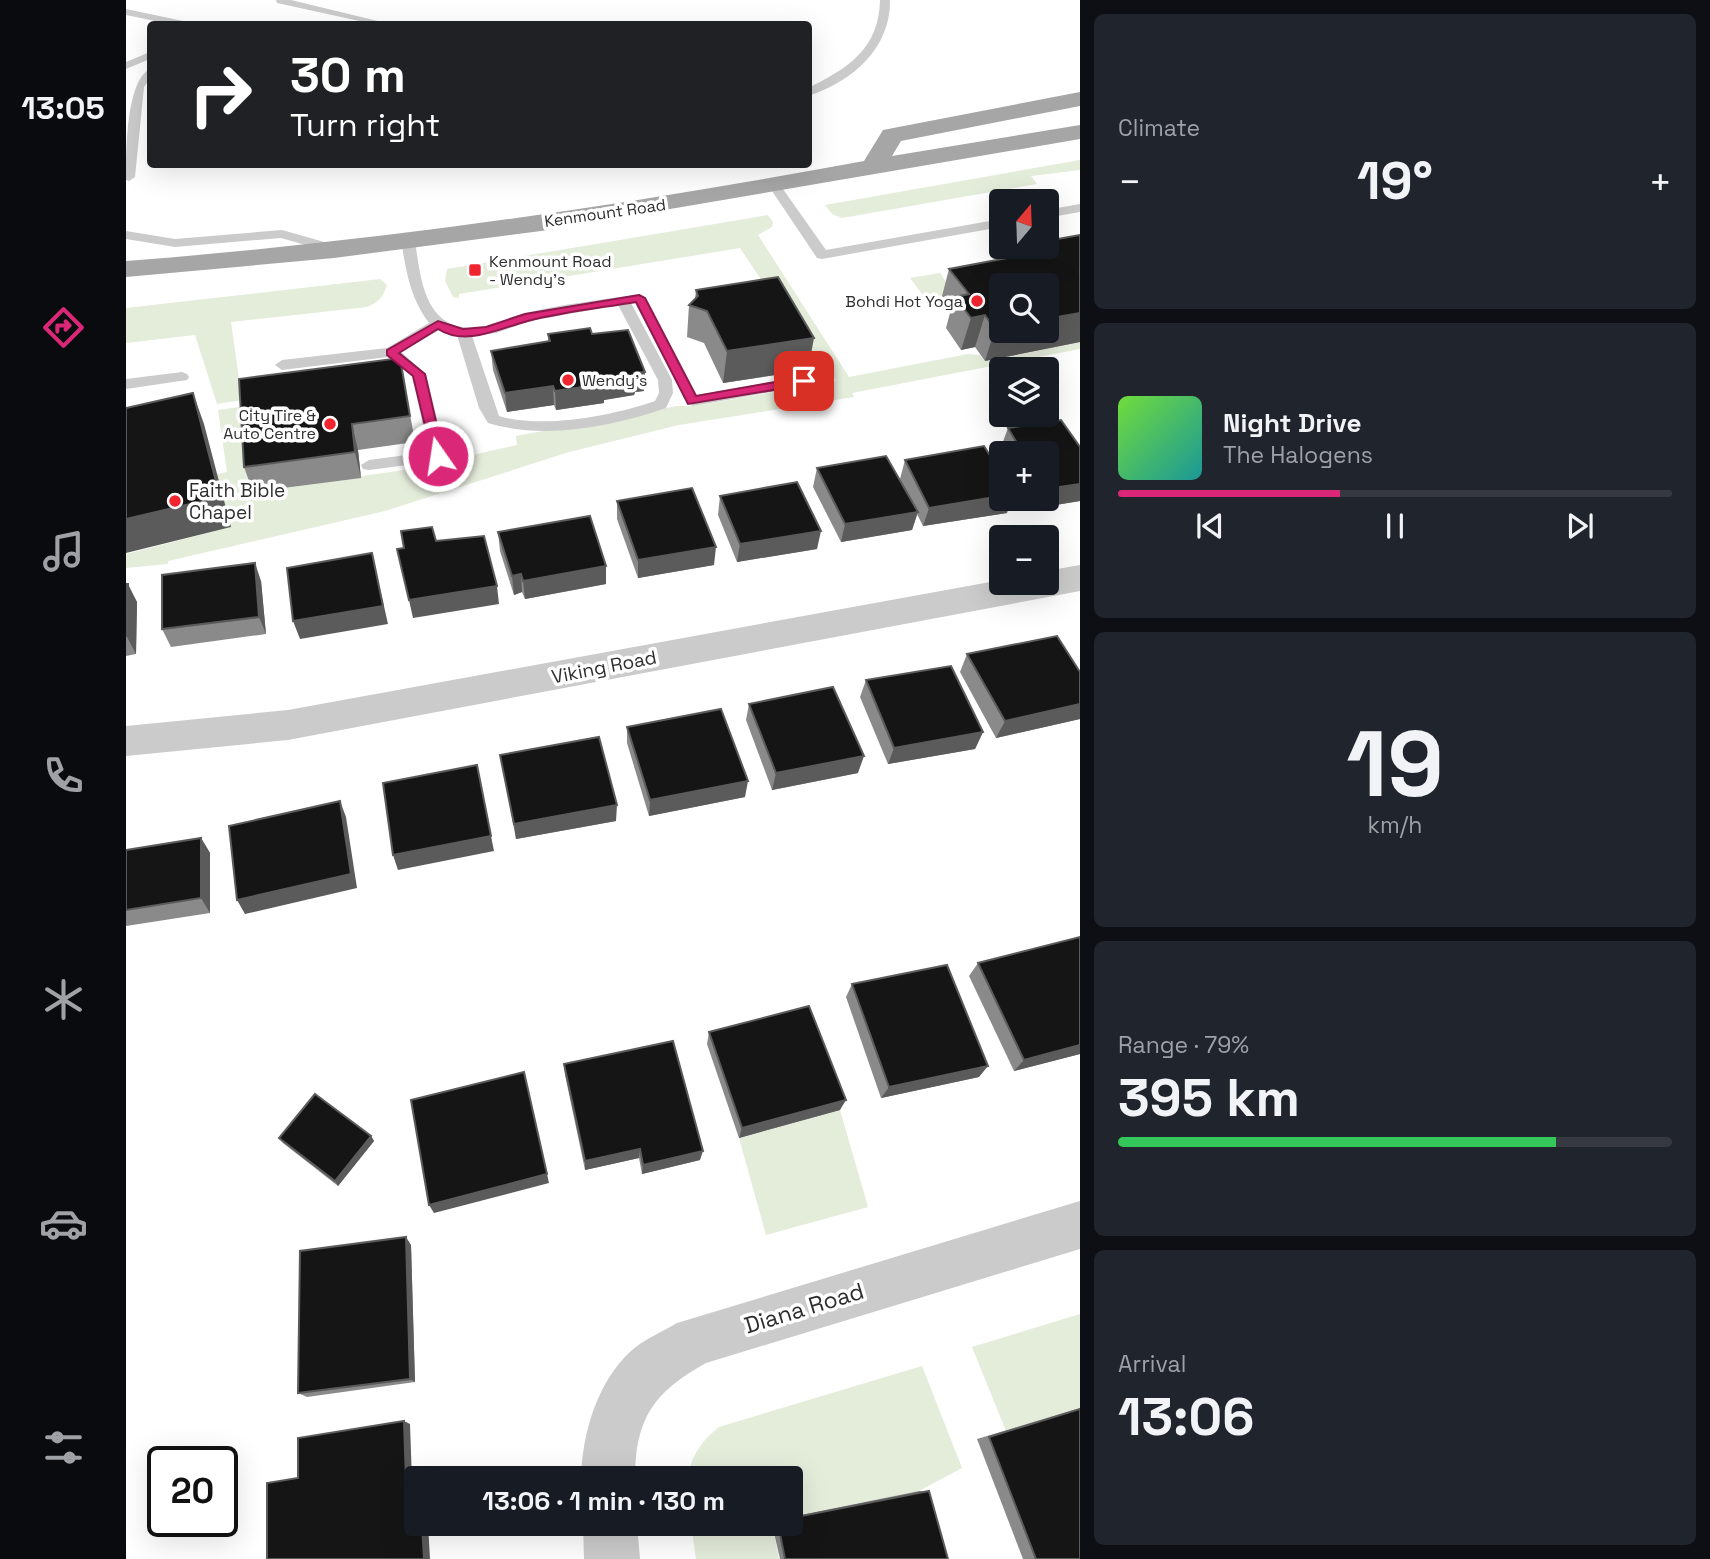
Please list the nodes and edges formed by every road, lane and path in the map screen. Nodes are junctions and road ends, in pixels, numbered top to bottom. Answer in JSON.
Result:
{"nodes":[{"id":1,"x":283,"y":0,"type":"edge"},
{"id":2,"x":885,"y":0,"type":"edge"},
{"id":3,"x":126,"y":12,"type":"edge"},
{"id":4,"x":169,"y":21,"type":"edge"},
{"id":5,"x":371,"y":21,"type":"edge"},
{"id":6,"x":147,"y":56,"type":"edge"},
{"id":7,"x":126,"y":66,"type":"edge"},
{"id":8,"x":147,"y":76,"type":"edge"},
{"id":9,"x":812,"y":91,"type":"edge"},
{"id":10,"x":1080,"y":99,"type":"edge"},
{"id":11,"x":1080,"y":132,"type":"edge"},
{"id":12,"x":873,"y":167,"type":"junction"},
{"id":13,"x":129,"y":177,"type":"dead end"},
{"id":14,"x":774,"y":185,"type":"junction"},
{"id":15,"x":1080,"y":208,"type":"edge"},
{"id":16,"x":1059,"y":212,"type":"edge"},
{"id":17,"x":989,"y":225,"type":"edge"},
{"id":18,"x":126,"y":235,"type":"edge"},
{"id":19,"x":408,"y":240,"type":"junction"},
{"id":20,"x":338,"y":250,"type":"junction"},
{"id":21,"x":126,"y":269,"type":"edge"},
{"id":22,"x":623,"y":301,"type":"junction"},
{"id":23,"x":438,"y":324,"type":"junction"},
{"id":24,"x":463,"y":332,"type":"junction"},
{"id":25,"x":391,"y":352,"type":"junction"},
{"id":26,"x":282,"y":365,"type":"dead end"},
{"id":27,"x":182,"y":377,"type":"dead end"},
{"id":28,"x":804,"y":381,"type":"dead end"},
{"id":29,"x":126,"y":384,"type":"edge"},
{"id":30,"x":369,"y":465,"type":"dead end"},
{"id":31,"x":1080,"y":578,"type":"edge"},
{"id":32,"x":126,"y":741,"type":"edge"},
{"id":33,"x":1080,"y":1225,"type":"edge"},
{"id":34,"x":608,"y":1466,"type":"edge"},
{"id":35,"x":611,"y":1536,"type":"edge"},
{"id":36,"x":612,"y":1559,"type":"edge"}],
"edges":[{"from":1,"to":5,"type":"lane"},
{"from":2,"to":9,"type":"lane"},
{"from":3,"to":4,"type":"lane"},
{"from":6,"to":7,"type":"lane"},
{"from":8,"to":13,"type":"lane"},
{"from":10,"to":12,"type":"main road"},
{"from":11,"to":12,"type":"main road","name":"Kenmount Road"},
{"from":12,"to":14,"type":"main road","name":"Kenmount Road"},
{"from":14,"to":17,"type":"lane"},
{"from":14,"to":19,"type":"main road","name":"Kenmount Road"},
{"from":15,"to":16,"type":"lane"},
{"from":18,"to":20,"type":"lane"},
{"from":19,"to":20,"type":"main road","name":"Kenmount Road"},
{"from":19,"to":23,"type":"lane"},
{"from":20,"to":21,"type":"main road","name":"Kenmount Road"},
{"from":22,"to":24,"type":"lane"},
{"from":22,"to":24,"type":"lane"},
{"from":22,"to":28,"type":"lane"},
{"from":23,"to":24,"type":"lane"},
{"from":23,"to":25,"type":"lane"},
{"from":25,"to":26,"type":"lane"},
{"from":25,"to":30,"type":"lane"},
{"from":27,"to":29,"type":"lane"},
{"from":31,"to":32,"type":"street","name":"Viking Road"},
{"from":33,"to":34,"type":"street","name":"Diana Road"},
{"from":35,"to":36,"type":"street"}]}
